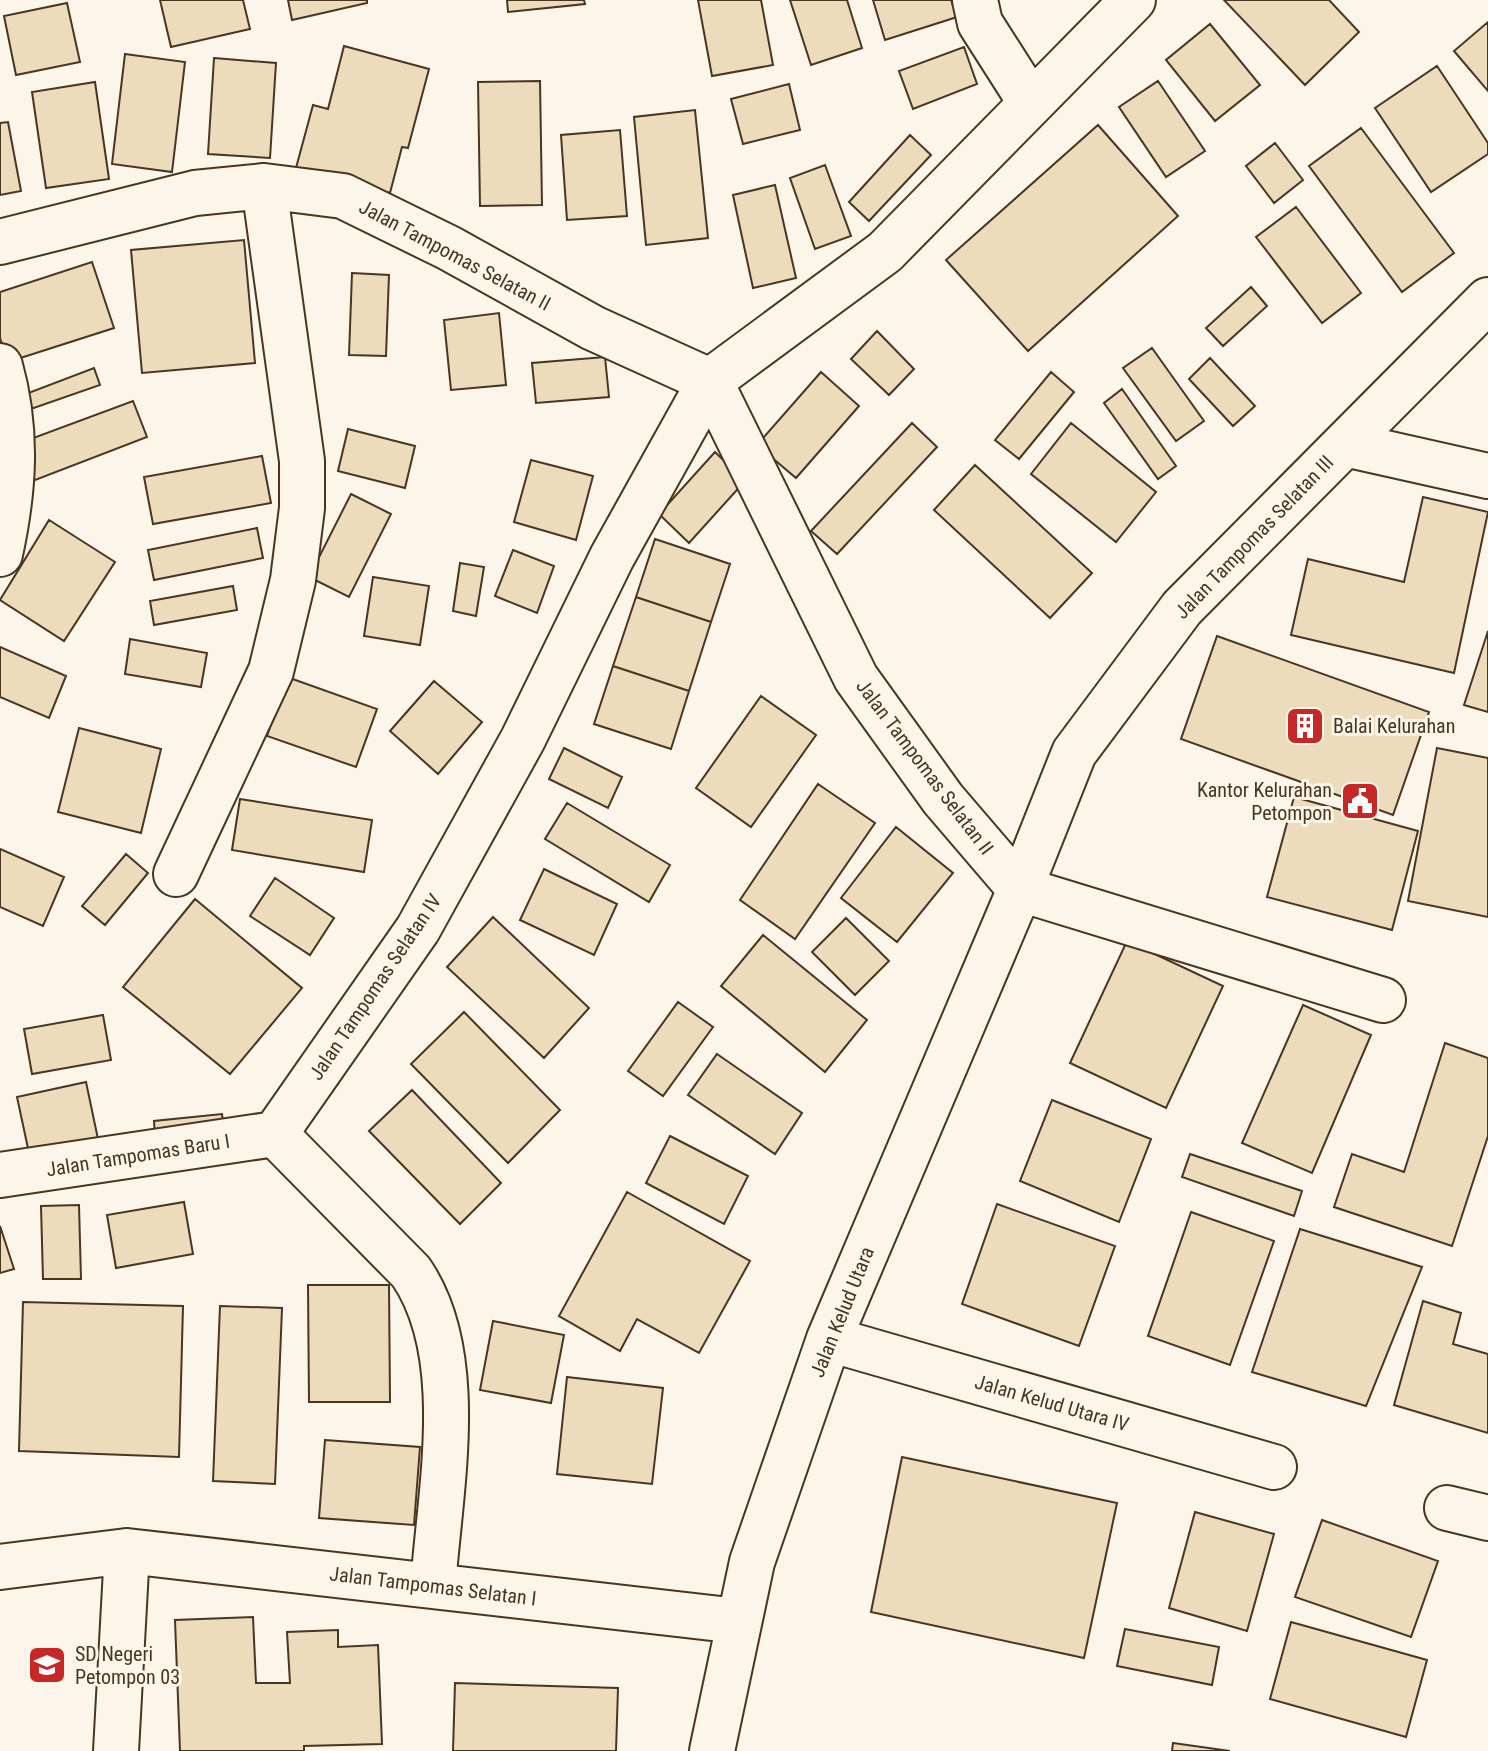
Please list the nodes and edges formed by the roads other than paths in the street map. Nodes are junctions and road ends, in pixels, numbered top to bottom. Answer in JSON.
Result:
{"nodes":[{"id":1,"x":975,"y":0,"type":"edge"},
{"id":2,"x":1133,"y":0,"type":"edge"},
{"id":3,"x":1031,"y":103,"type":"junction"},
{"id":4,"x":264,"y":186,"type":"junction"},
{"id":5,"x":0,"y":242,"type":"edge"},
{"id":6,"x":1488,"y":300,"type":"edge"},
{"id":7,"x":0,"y":366,"type":"edge"},
{"id":8,"x":710,"y":381,"type":"junction"},
{"id":9,"x":1345,"y":444,"type":"junction"},
{"id":10,"x":1488,"y":476,"type":"edge"},
{"id":11,"x":0,"y":554,"type":"edge"},
{"id":12,"x":176,"y":874,"type":"dead end"},
{"id":13,"x":1020,"y":889,"type":"junction"},
{"id":14,"x":1383,"y":1000,"type":"dead end"},
{"id":15,"x":275,"y":1134,"type":"junction"},
{"id":16,"x":0,"y":1175,"type":"edge"},
{"id":17,"x":829,"y":1339,"type":"junction"},
{"id":18,"x":1274,"y":1467,"type":"dead end"},
{"id":19,"x":127,"y":1551,"type":"junction"},
{"id":20,"x":0,"y":1567,"type":"edge"},
{"id":21,"x":433,"y":1586,"type":"junction"},
{"id":22,"x":738,"y":1621,"type":"junction"},
{"id":23,"x":116,"y":1751,"type":"edge"},
{"id":24,"x":712,"y":1751,"type":"edge"}],
"edges":[{"from":1,"to":3,"type":"street"},
{"from":2,"to":3,"type":"street"},
{"from":3,"to":8,"type":"street"},
{"from":4,"to":5,"type":"street","name":"Jalan Tampomas Selatan II"},
{"from":4,"to":8,"type":"street","name":"Jalan Tampomas Selatan II"},
{"from":4,"to":12,"type":"street"},
{"from":6,"to":9,"type":"street","name":"Jalan Tampomas Selatan III"},
{"from":7,"to":11,"type":"street"},
{"from":8,"to":13,"type":"street","name":"Jalan Tampomas Selatan II"},
{"from":8,"to":15,"type":"street","name":"Jalan Tampomas Selatan IV"},
{"from":9,"to":10,"type":"street"},
{"from":9,"to":13,"type":"street","name":"Jalan Tampomas Selatan III"},
{"from":13,"to":14,"type":"street"},
{"from":13,"to":17,"type":"street","name":"Jalan Kelud Utara"},
{"from":15,"to":16,"type":"street","name":"Jalan Tampomas Baru I"},
{"from":15,"to":21,"type":"street"},
{"from":17,"to":18,"type":"street","name":"Jalan Kelud Utara IV"},
{"from":17,"to":22,"type":"street","name":"Jalan Kelud Utara"},
{"from":19,"to":20,"type":"street","name":"Jalan Tampomas Selatan I"},
{"from":19,"to":21,"type":"street","name":"Jalan Tampomas Selatan I"},
{"from":19,"to":23,"type":"street"},
{"from":21,"to":22,"type":"street","name":"Jalan Tampomas Selatan I"},
{"from":22,"to":24,"type":"street","name":"Jalan Kelud Utara"}]}
